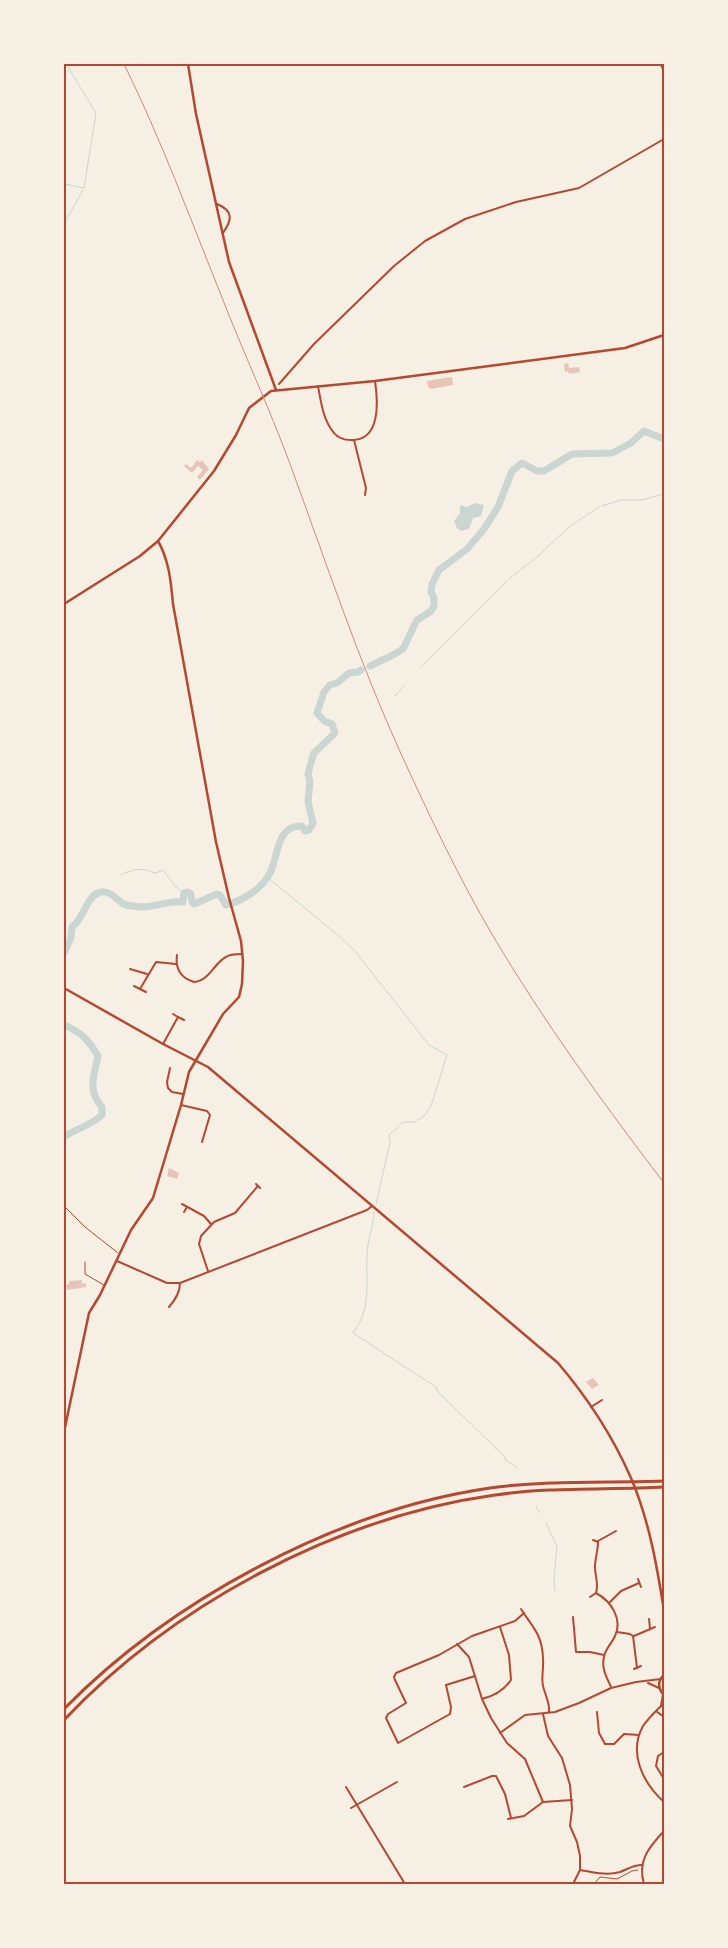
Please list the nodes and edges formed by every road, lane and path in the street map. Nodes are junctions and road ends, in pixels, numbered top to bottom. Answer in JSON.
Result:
{"nodes":[{"id":1,"x":188,"y":64,"type":"edge"},
{"id":2,"x":661,"y":64,"type":"edge"},
{"id":3,"x":664,"y":71,"type":"edge"},
{"id":4,"x":664,"y":139,"type":"edge"},
{"id":5,"x":217,"y":204,"type":"junction"},
{"id":6,"x":223,"y":233,"type":"junction"},
{"id":7,"x":664,"y":335,"type":"edge"},
{"id":8,"x":375,"y":381,"type":"junction"},
{"id":9,"x":279,"y":384,"type":"dead end"},
{"id":10,"x":318,"y":386,"type":"junction"},
{"id":11,"x":276,"y":390,"type":"junction"},
{"id":12,"x":354,"y":440,"type":"junction"},
{"id":13,"x":365,"y":495,"type":"dead end"},
{"id":14,"x":158,"y":541,"type":"junction"},
{"id":15,"x":64,"y":604,"type":"edge"},
{"id":16,"x":242,"y":954,"type":"junction"},
{"id":17,"x":177,"y":955,"type":"dead end"},
{"id":18,"x":176,"y":964,"type":"junction"},
{"id":19,"x":130,"y":968,"type":"dead end"},
{"id":20,"x":147,"y":974,"type":"junction"},
{"id":21,"x":134,"y":986,"type":"dead end"},
{"id":22,"x":64,"y":988,"type":"edge"},
{"id":23,"x":140,"y":989,"type":"junction"},
{"id":24,"x":146,"y":992,"type":"dead end"},
{"id":25,"x":172,"y":1014,"type":"dead end"},
{"id":26,"x":178,"y":1017,"type":"junction"},
{"id":27,"x":184,"y":1020,"type":"dead end"},
{"id":28,"x":163,"y":1044,"type":"junction"},
{"id":29,"x":196,"y":1061,"type":"junction"},
{"id":30,"x":170,"y":1068,"type":"dead end"},
{"id":31,"x":183,"y":1094,"type":"junction"},
{"id":32,"x":181,"y":1105,"type":"junction"},
{"id":33,"x":202,"y":1142,"type":"dead end"},
{"id":34,"x":257,"y":1186,"type":"dead end"},
{"id":35,"x":182,"y":1204,"type":"dead end"},
{"id":36,"x":64,"y":1206,"type":"edge"},
{"id":37,"x":372,"y":1206,"type":"junction"},
{"id":38,"x":187,"y":1207,"type":"junction"},
{"id":39,"x":184,"y":1212,"type":"dead end"},
{"id":40,"x":211,"y":1224,"type":"junction"},
{"id":41,"x":120,"y":1255,"type":"junction"},
{"id":42,"x":117,"y":1260,"type":"junction"},
{"id":43,"x":85,"y":1262,"type":"dead end"},
{"id":44,"x":208,"y":1271,"type":"junction"},
{"id":45,"x":180,"y":1283,"type":"junction"},
{"id":46,"x":105,"y":1285,"type":"junction"},
{"id":47,"x":169,"y":1307,"type":"dead end"},
{"id":48,"x":602,"y":1400,"type":"dead end"},
{"id":49,"x":591,"y":1407,"type":"junction"},
{"id":50,"x":64,"y":1432,"type":"edge"},
{"id":51,"x":664,"y":1481,"type":"edge"},
{"id":52,"x":664,"y":1487,"type":"edge"},
{"id":53,"x":616,"y":1531,"type":"dead end"},
{"id":54,"x":593,"y":1540,"type":"dead end"},
{"id":55,"x":598,"y":1542,"type":"junction"},
{"id":56,"x":638,"y":1579,"type":"dead end"},
{"id":57,"x":639,"y":1583,"type":"junction"},
{"id":58,"x":641,"y":1587,"type":"dead end"},
{"id":59,"x":596,"y":1593,"type":"junction"},
{"id":60,"x":590,"y":1597,"type":"dead end"},
{"id":61,"x":610,"y":1602,"type":"junction"},
{"id":62,"x":521,"y":1610,"type":"dead end"},
{"id":63,"x":664,"y":1611,"type":"edge"},
{"id":64,"x":524,"y":1614,"type":"junction"},
{"id":65,"x":573,"y":1617,"type":"dead end"},
{"id":66,"x":648,"y":1619,"type":"dead end"},
{"id":67,"x":500,"y":1627,"type":"junction"},
{"id":68,"x":655,"y":1627,"type":"dead end"},
{"id":69,"x":650,"y":1629,"type":"junction"},
{"id":70,"x":575,"y":1632,"type":"junction"},
{"id":71,"x":579,"y":1632,"type":"dead end"},
{"id":72,"x":616,"y":1632,"type":"junction"},
{"id":73,"x":633,"y":1636,"type":"junction"},
{"id":74,"x":457,"y":1644,"type":"junction"},
{"id":75,"x":576,"y":1652,"type":"junction"},
{"id":76,"x":604,"y":1655,"type":"junction"},
{"id":77,"x":577,"y":1656,"type":"dead end"},
{"id":78,"x":641,"y":1666,"type":"dead end"},
{"id":79,"x":637,"y":1668,"type":"junction"},
{"id":80,"x":634,"y":1669,"type":"dead end"},
{"id":81,"x":664,"y":1675,"type":"edge"},
{"id":82,"x":475,"y":1676,"type":"junction"},
{"id":83,"x":660,"y":1679,"type":"junction"},
{"id":84,"x":645,"y":1682,"type":"junction"},
{"id":85,"x":612,"y":1688,"type":"junction"},
{"id":86,"x":660,"y":1689,"type":"junction"},
{"id":87,"x":664,"y":1694,"type":"edge"},
{"id":88,"x":482,"y":1699,"type":"junction"},
{"id":89,"x":664,"y":1703,"type":"edge"},
{"id":90,"x":662,"y":1706,"type":"junction"},
{"id":91,"x":64,"y":1709,"type":"edge"},
{"id":92,"x":655,"y":1711,"type":"junction"},
{"id":93,"x":549,"y":1712,"type":"junction"},
{"id":94,"x":597,"y":1712,"type":"dead end"},
{"id":95,"x":543,"y":1714,"type":"junction"},
{"id":96,"x":664,"y":1717,"type":"edge"},
{"id":97,"x":64,"y":1720,"type":"edge"},
{"id":98,"x":598,"y":1726,"type":"junction"},
{"id":99,"x":593,"y":1727,"type":"dead end"},
{"id":100,"x":500,"y":1733,"type":"junction"},
{"id":101,"x":639,"y":1736,"type":"junction"},
{"id":102,"x":664,"y":1752,"type":"edge"},
{"id":103,"x":664,"y":1779,"type":"edge"},
{"id":104,"x":397,"y":1782,"type":"dead end"},
{"id":105,"x":346,"y":1787,"type":"dead end"},
{"id":106,"x":464,"y":1787,"type":"dead end"},
{"id":107,"x":572,"y":1800,"type":"junction"},
{"id":108,"x":543,"y":1802,"type":"junction"},
{"id":109,"x":664,"y":1802,"type":"edge"},
{"id":110,"x":356,"y":1805,"type":"junction"},
{"id":111,"x":351,"y":1808,"type":"dead end"},
{"id":112,"x":664,"y":1831,"type":"edge"},
{"id":113,"x":642,"y":1865,"type":"junction"},
{"id":114,"x":580,"y":1870,"type":"junction"},
{"id":115,"x":405,"y":1884,"type":"edge"},
{"id":116,"x":573,"y":1884,"type":"edge"},
{"id":117,"x":644,"y":1884,"type":"edge"}],
"edges":[{"from":1,"to":5,"type":"street"},
{"from":2,"to":3,"type":"street"},
{"from":4,"to":9,"type":"street"},
{"from":5,"to":6,"type":"street"},
{"from":5,"to":6,"type":"street"},
{"from":6,"to":11,"type":"street"},
{"from":7,"to":8,"type":"street"},
{"from":8,"to":10,"type":"street"},
{"from":8,"to":12,"type":"street"},
{"from":10,"to":11,"type":"street"},
{"from":10,"to":12,"type":"street"},
{"from":11,"to":14,"type":"street"},
{"from":12,"to":13,"type":"street"},
{"from":14,"to":15,"type":"street"},
{"from":14,"to":16,"type":"street"},
{"from":16,"to":18,"type":"street"},
{"from":16,"to":29,"type":"street"},
{"from":17,"to":18,"type":"street"},
{"from":18,"to":20,"type":"street"},
{"from":19,"to":20,"type":"street"},
{"from":20,"to":23,"type":"street"},
{"from":21,"to":23,"type":"street"},
{"from":22,"to":28,"type":"street"},
{"from":23,"to":24,"type":"street"},
{"from":25,"to":26,"type":"street"},
{"from":26,"to":27,"type":"street"},
{"from":26,"to":28,"type":"street"},
{"from":28,"to":29,"type":"street"},
{"from":29,"to":31,"type":"street"},
{"from":29,"to":37,"type":"street"},
{"from":30,"to":31,"type":"street"},
{"from":31,"to":32,"type":"street"},
{"from":32,"to":33,"type":"street"},
{"from":32,"to":41,"type":"street"},
{"from":34,"to":40,"type":"street"},
{"from":35,"to":38,"type":"street"},
{"from":36,"to":41,"type":"path"},
{"from":37,"to":44,"type":"street"},
{"from":37,"to":49,"type":"street"},
{"from":38,"to":39,"type":"street"},
{"from":38,"to":40,"type":"street"},
{"from":40,"to":44,"type":"street"},
{"from":41,"to":42,"type":"street"},
{"from":42,"to":45,"type":"street"},
{"from":42,"to":46,"type":"street"},
{"from":43,"to":46,"type":"lane"},
{"from":44,"to":45,"type":"street"},
{"from":45,"to":47,"type":"street"},
{"from":46,"to":50,"type":"street"},
{"from":48,"to":49,"type":"street"},
{"from":49,"to":63,"type":"street"},
{"from":51,"to":91,"type":"highway"},
{"from":52,"to":97,"type":"highway"},
{"from":53,"to":55,"type":"street"},
{"from":54,"to":55,"type":"street"},
{"from":55,"to":59,"type":"street"},
{"from":56,"to":57,"type":"street"},
{"from":57,"to":58,"type":"street"},
{"from":57,"to":61,"type":"street"},
{"from":59,"to":60,"type":"street"},
{"from":59,"to":61,"type":"street"},
{"from":61,"to":72,"type":"street"},
{"from":62,"to":64,"type":"street"},
{"from":64,"to":67,"type":"street"},
{"from":64,"to":93,"type":"street"},
{"from":65,"to":70,"type":"street"},
{"from":66,"to":69,"type":"street"},
{"from":67,"to":74,"type":"street"},
{"from":67,"to":88,"type":"street"},
{"from":68,"to":69,"type":"street"},
{"from":69,"to":73,"type":"street"},
{"from":70,"to":71,"type":"street"},
{"from":70,"to":75,"type":"street"},
{"from":72,"to":73,"type":"street"},
{"from":72,"to":76,"type":"street"},
{"from":73,"to":79,"type":"street"},
{"from":74,"to":82,"type":"street"},
{"from":74,"to":82,"type":"street"},
{"from":75,"to":76,"type":"street"},
{"from":75,"to":77,"type":"street"},
{"from":76,"to":85,"type":"street"},
{"from":78,"to":79,"type":"street"},
{"from":79,"to":80,"type":"street"},
{"from":81,"to":83,"type":"street"},
{"from":82,"to":88,"type":"street"},
{"from":83,"to":84,"type":"street"},
{"from":83,"to":86,"type":"street"},
{"from":84,"to":85,"type":"street"},
{"from":84,"to":86,"type":"street"},
{"from":85,"to":93,"type":"street"},
{"from":86,"to":87,"type":"street"},
{"from":87,"to":90,"type":"street"},
{"from":88,"to":100,"type":"street"},
{"from":89,"to":90,"type":"street"},
{"from":90,"to":92,"type":"street"},
{"from":92,"to":96,"type":"street"},
{"from":92,"to":101,"type":"street"},
{"from":93,"to":95,"type":"street"},
{"from":94,"to":98,"type":"street"},
{"from":95,"to":100,"type":"street"},
{"from":95,"to":107,"type":"street"},
{"from":98,"to":99,"type":"street"},
{"from":98,"to":101,"type":"street"},
{"from":100,"to":108,"type":"street"},
{"from":101,"to":109,"type":"street"},
{"from":102,"to":103,"type":"street"},
{"from":104,"to":110,"type":"street"},
{"from":105,"to":110,"type":"street"},
{"from":106,"to":108,"type":"street"},
{"from":107,"to":108,"type":"street"},
{"from":107,"to":114,"type":"street"},
{"from":110,"to":111,"type":"street"},
{"from":110,"to":115,"type":"street"},
{"from":112,"to":113,"type":"street"},
{"from":113,"to":114,"type":"street"},
{"from":113,"to":117,"type":"street"},
{"from":114,"to":116,"type":"street"}]}
